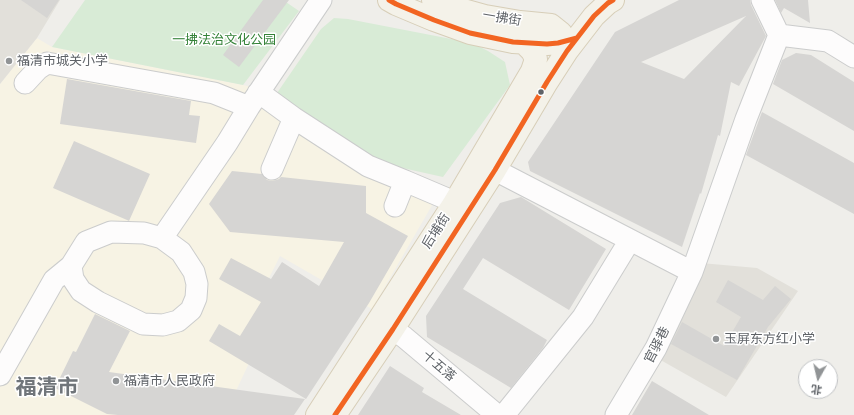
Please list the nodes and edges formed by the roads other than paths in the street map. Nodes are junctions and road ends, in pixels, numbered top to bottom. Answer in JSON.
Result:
{"nodes":[{"id":1,"x":321,"y":0,"type":"edge"},
{"id":2,"x":389,"y":0,"type":"edge"},
{"id":3,"x":433,"y":0,"type":"edge"},
{"id":4,"x":613,"y":0,"type":"edge"},
{"id":5,"x":762,"y":0,"type":"edge"},
{"id":6,"x":779,"y":35,"type":"junction"},
{"id":7,"x":524,"y":43,"type":"junction"},
{"id":8,"x":567,"y":46,"type":"junction"},
{"id":9,"x":854,"y":57,"type":"edge"},
{"id":10,"x":25,"y":83,"type":"dead end"},
{"id":11,"x":254,"y":100,"type":"junction"},
{"id":12,"x":294,"y":118,"type":"junction"},
{"id":13,"x":272,"y":169,"type":"dead end"},
{"id":14,"x":495,"y":170,"type":"junction"},
{"id":15,"x":405,"y":181,"type":"junction"},
{"id":16,"x":454,"y":205,"type":"junction"},
{"id":17,"x":395,"y":206,"type":"dead end"},
{"id":18,"x":162,"y":238,"type":"junction"},
{"id":19,"x":630,"y":240,"type":"junction"},
{"id":20,"x":71,"y":266,"type":"junction"},
{"id":21,"x":692,"y":272,"type":"junction"},
{"id":22,"x":386,"y":325,"type":"junction"},
{"id":23,"x":0,"y":375,"type":"edge"},
{"id":24,"x":317,"y":415,"type":"edge"},
{"id":25,"x":335,"y":415,"type":"edge"},
{"id":26,"x":497,"y":415,"type":"edge"},
{"id":27,"x":504,"y":415,"type":"edge"},
{"id":28,"x":616,"y":415,"type":"edge"}],
"edges":[{"from":1,"to":11,"type":"street"},
{"from":2,"to":7,"type":"main road","name":"一拂街"},
{"from":3,"to":8,"type":"main road","name":"一拂街"},
{"from":4,"to":8,"type":"main road"},
{"from":5,"to":6,"type":"street"},
{"from":6,"to":9,"type":"street"},
{"from":6,"to":21,"type":"street","name":"官驿巷"},
{"from":7,"to":8,"type":"main road","name":"一拂街"},
{"from":7,"to":16,"type":"main road","name":"后埔街"},
{"from":8,"to":14,"type":"main road","name":"后埔街"},
{"from":10,"to":11,"type":"street"},
{"from":11,"to":12,"type":"street"},
{"from":11,"to":18,"type":"street"},
{"from":12,"to":13,"type":"street"},
{"from":12,"to":15,"type":"street"},
{"from":14,"to":19,"type":"street"},
{"from":14,"to":22,"type":"main road","name":"后埔街"},
{"from":15,"to":16,"type":"street"},
{"from":15,"to":17,"type":"street"},
{"from":16,"to":22,"type":"main road","name":"后埔街"},
{"from":18,"to":20,"type":"street"},
{"from":18,"to":20,"type":"street"},
{"from":19,"to":21,"type":"street"},
{"from":19,"to":27,"type":"street"},
{"from":20,"to":23,"type":"street"},
{"from":21,"to":28,"type":"street","name":"官驿巷"},
{"from":22,"to":24,"type":"main road","name":"后埔街"},
{"from":22,"to":25,"type":"main road","name":"后埔街"},
{"from":22,"to":26,"type":"street","name":"十五落"}]}
